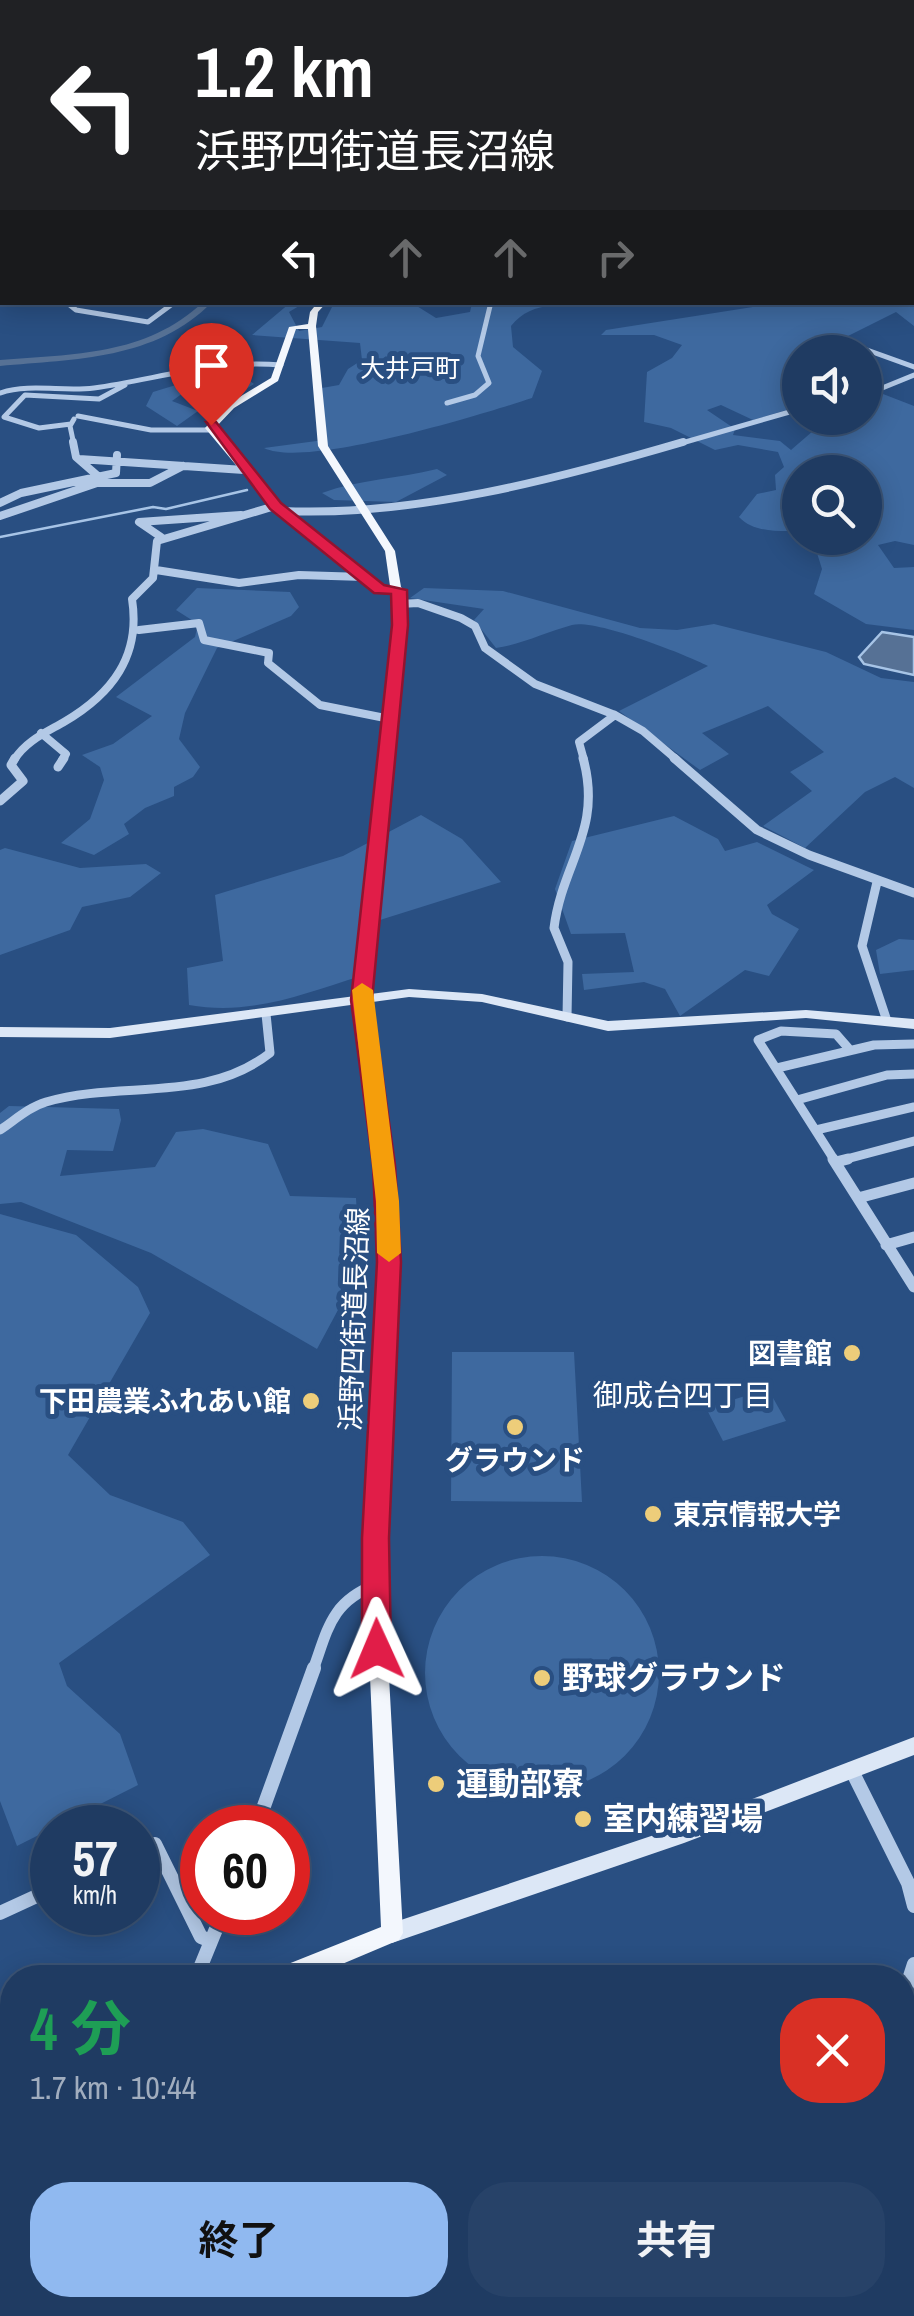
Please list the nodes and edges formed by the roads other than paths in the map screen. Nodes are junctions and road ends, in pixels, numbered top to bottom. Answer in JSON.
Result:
{"nodes":[{"id":1,"x":70,"y":305,"type":"edge"},
{"id":2,"x":171,"y":305,"type":"edge"},
{"id":3,"x":320,"y":305,"type":"edge"},
{"id":4,"x":489,"y":305,"type":"edge"},
{"id":5,"x":312,"y":326,"type":"junction"},
{"id":6,"x":882,"y":358,"type":"edge"},
{"id":7,"x":281,"y":365,"type":"junction"},
{"id":8,"x":914,"y":371,"type":"edge"},
{"id":9,"x":161,"y":373,"type":"junction"},
{"id":10,"x":130,"y":382,"type":"junction"},
{"id":11,"x":171,"y":382,"type":"dead end"},
{"id":12,"x":88,"y":388,"type":"junction"},
{"id":13,"x":882,"y":391,"type":"edge"},
{"id":14,"x":0,"y":394,"type":"edge"},
{"id":15,"x":89,"y":399,"type":"junction"},
{"id":16,"x":75,"y":400,"type":"junction"},
{"id":17,"x":447,"y":403,"type":"dead end"},
{"id":18,"x":782,"y":414,"type":"edge"},
{"id":19,"x":78,"y":416,"type":"junction"},
{"id":20,"x":70,"y":424,"type":"junction"},
{"id":21,"x":211,"y":430,"type":"junction"},
{"id":22,"x":117,"y":455,"type":"junction"},
{"id":23,"x":79,"y":459,"type":"junction"},
{"id":24,"x":139,"y":460,"type":"junction"},
{"id":25,"x":183,"y":466,"type":"junction"},
{"id":26,"x":133,"y":468,"type":"dead end"},
{"id":27,"x":244,"y":470,"type":"junction"},
{"id":28,"x":116,"y":472,"type":"junction"},
{"id":29,"x":99,"y":477,"type":"junction"},
{"id":30,"x":118,"y":483,"type":"junction"},
{"id":31,"x":0,"y":503,"type":"edge"},
{"id":32,"x":278,"y":509,"type":"junction"},
{"id":33,"x":0,"y":516,"type":"edge"},
{"id":34,"x":246,"y":516,"type":"junction"},
{"id":35,"x":370,"y":516,"type":"junction"},
{"id":36,"x":161,"y":537,"type":"junction"},
{"id":37,"x":156,"y":570,"type":"junction"},
{"id":38,"x":364,"y":577,"type":"junction"},
{"id":39,"x":399,"y":590,"type":"junction"},
{"id":40,"x":139,"y":630,"type":"junction"},
{"id":41,"x":615,"y":714,"type":"junction"},
{"id":42,"x":390,"y":719,"type":"junction"},
{"id":43,"x":42,"y":734,"type":"junction"},
{"id":44,"x":0,"y":765,"type":"edge"},
{"id":45,"x":12,"y":765,"type":"junction"},
{"id":46,"x":58,"y":767,"type":"dead end"},
{"id":47,"x":0,"y":801,"type":"edge"},
{"id":48,"x":877,"y":882,"type":"junction"},
{"id":49,"x":914,"y":893,"type":"edge"},
{"id":50,"x":361,"y":1000,"type":"junction"},
{"id":51,"x":266,"y":1014,"type":"junction"},
{"id":52,"x":567,"y":1017,"type":"junction"},
{"id":53,"x":887,"y":1020,"type":"junction"},
{"id":54,"x":914,"y":1024,"type":"edge"},
{"id":55,"x":0,"y":1032,"type":"edge"},
{"id":56,"x":914,"y":1044,"type":"edge"},
{"id":57,"x":850,"y":1050,"type":"junction"},
{"id":58,"x":777,"y":1068,"type":"junction"},
{"id":59,"x":914,"y":1074,"type":"edge"},
{"id":60,"x":797,"y":1100,"type":"junction"},
{"id":61,"x":914,"y":1107,"type":"edge"},
{"id":62,"x":0,"y":1130,"type":"edge"},
{"id":63,"x":816,"y":1130,"type":"junction"},
{"id":64,"x":914,"y":1141,"type":"edge"},
{"id":65,"x":836,"y":1162,"type":"junction"},
{"id":66,"x":914,"y":1183,"type":"edge"},
{"id":67,"x":858,"y":1198,"type":"junction"},
{"id":68,"x":914,"y":1237,"type":"edge"},
{"id":69,"x":886,"y":1246,"type":"junction"},
{"id":70,"x":914,"y":1287,"type":"edge"},
{"id":71,"x":375,"y":1584,"type":"junction"},
{"id":72,"x":914,"y":1746,"type":"edge"},
{"id":73,"x":851,"y":1769,"type":"junction"},
{"id":74,"x":264,"y":1805,"type":"edge"},
{"id":75,"x":160,"y":1852,"type":"edge"},
{"id":76,"x":30,"y":1899,"type":"edge"},
{"id":77,"x":914,"y":1906,"type":"edge"},
{"id":78,"x":0,"y":1913,"type":"edge"},
{"id":79,"x":392,"y":1934,"type":"junction"},
{"id":80,"x":213,"y":1935,"type":"edge"},
{"id":81,"x":211,"y":1941,"type":"junction"},
{"id":82,"x":201,"y":1965,"type":"edge"},
{"id":83,"x":314,"y":1965,"type":"edge"}],
"edges":[{"from":1,"to":2,"type":"street"},
{"from":3,"to":5,"type":"main road","name":"浜野四街道長沼線"},
{"from":4,"to":17,"type":"street"},
{"from":5,"to":7,"type":"main road","name":"浜野四街道長沼線"},
{"from":5,"to":35,"type":"main road","name":"浜野四街道長沼線"},
{"from":6,"to":8,"type":"street"},
{"from":7,"to":9,"type":"street"},
{"from":7,"to":21,"type":"main road","name":"浜野四街道長沼線"},
{"from":8,"to":13,"type":"street"},
{"from":9,"to":10,"type":"street"},
{"from":9,"to":11,"type":"street"},
{"from":10,"to":12,"type":"street"},
{"from":10,"to":15,"type":"street"},
{"from":12,"to":14,"type":"street"},
{"from":12,"to":15,"type":"street"},
{"from":15,"to":16,"type":"street"},
{"from":16,"to":19,"type":"street"},
{"from":16,"to":20,"type":"street"},
{"from":18,"to":35,"type":"street"},
{"from":19,"to":20,"type":"street"},
{"from":19,"to":21,"type":"street"},
{"from":20,"to":23,"type":"street"},
{"from":21,"to":27,"type":"main road"},
{"from":22,"to":23,"type":"street"},
{"from":22,"to":24,"type":"street"},
{"from":22,"to":28,"type":"street"},
{"from":23,"to":29,"type":"street"},
{"from":24,"to":25,"type":"street"},
{"from":24,"to":26,"type":"street"},
{"from":25,"to":27,"type":"street"},
{"from":25,"to":30,"type":"street"},
{"from":27,"to":32,"type":"main road"},
{"from":28,"to":29,"type":"street"},
{"from":28,"to":30,"type":"street"},
{"from":29,"to":31,"type":"street"},
{"from":30,"to":33,"type":"street"},
{"from":32,"to":34,"type":"street"},
{"from":32,"to":35,"type":"street"},
{"from":32,"to":38,"type":"main road"},
{"from":34,"to":36,"type":"street"},
{"from":34,"to":36,"type":"street"},
{"from":35,"to":39,"type":"main road","name":"浜野四街道長沼線"},
{"from":36,"to":37,"type":"street"},
{"from":37,"to":38,"type":"street"},
{"from":37,"to":40,"type":"street"},
{"from":38,"to":39,"type":"main road"},
{"from":39,"to":41,"type":"street"},
{"from":39,"to":42,"type":"main road","name":"浜野四街道長沼線"},
{"from":40,"to":42,"type":"street"},
{"from":40,"to":43,"type":"street"},
{"from":41,"to":48,"type":"street"},
{"from":41,"to":52,"type":"street"},
{"from":42,"to":50,"type":"main road","name":"浜野四街道長沼線"},
{"from":43,"to":45,"type":"street"},
{"from":43,"to":46,"type":"street"},
{"from":44,"to":45,"type":"street"},
{"from":45,"to":47,"type":"street"},
{"from":48,"to":49,"type":"street"},
{"from":48,"to":53,"type":"street"},
{"from":50,"to":51,"type":"street"},
{"from":50,"to":52,"type":"street"},
{"from":50,"to":71,"type":"main road","name":"浜野四街道長沼線"},
{"from":51,"to":55,"type":"street"},
{"from":51,"to":62,"type":"street"},
{"from":52,"to":53,"type":"street"},
{"from":53,"to":54,"type":"street"},
{"from":56,"to":57,"type":"street"},
{"from":57,"to":58,"type":"street"},
{"from":57,"to":58,"type":"street"},
{"from":58,"to":60,"type":"street"},
{"from":59,"to":60,"type":"street"},
{"from":60,"to":63,"type":"street"},
{"from":61,"to":63,"type":"street"},
{"from":63,"to":65,"type":"street"},
{"from":64,"to":65,"type":"street"},
{"from":65,"to":67,"type":"street"},
{"from":66,"to":67,"type":"street"},
{"from":67,"to":69,"type":"street"},
{"from":68,"to":69,"type":"street"},
{"from":69,"to":70,"type":"street"},
{"from":71,"to":74,"type":"street"},
{"from":71,"to":79,"type":"main road","name":"浜野四街道長沼線"},
{"from":72,"to":73,"type":"street"},
{"from":73,"to":77,"type":"street"},
{"from":73,"to":79,"type":"street"},
{"from":75,"to":81,"type":"street"},
{"from":76,"to":78,"type":"street"},
{"from":79,"to":83,"type":"main road"},
{"from":80,"to":81,"type":"street"},
{"from":81,"to":82,"type":"street"}]}
